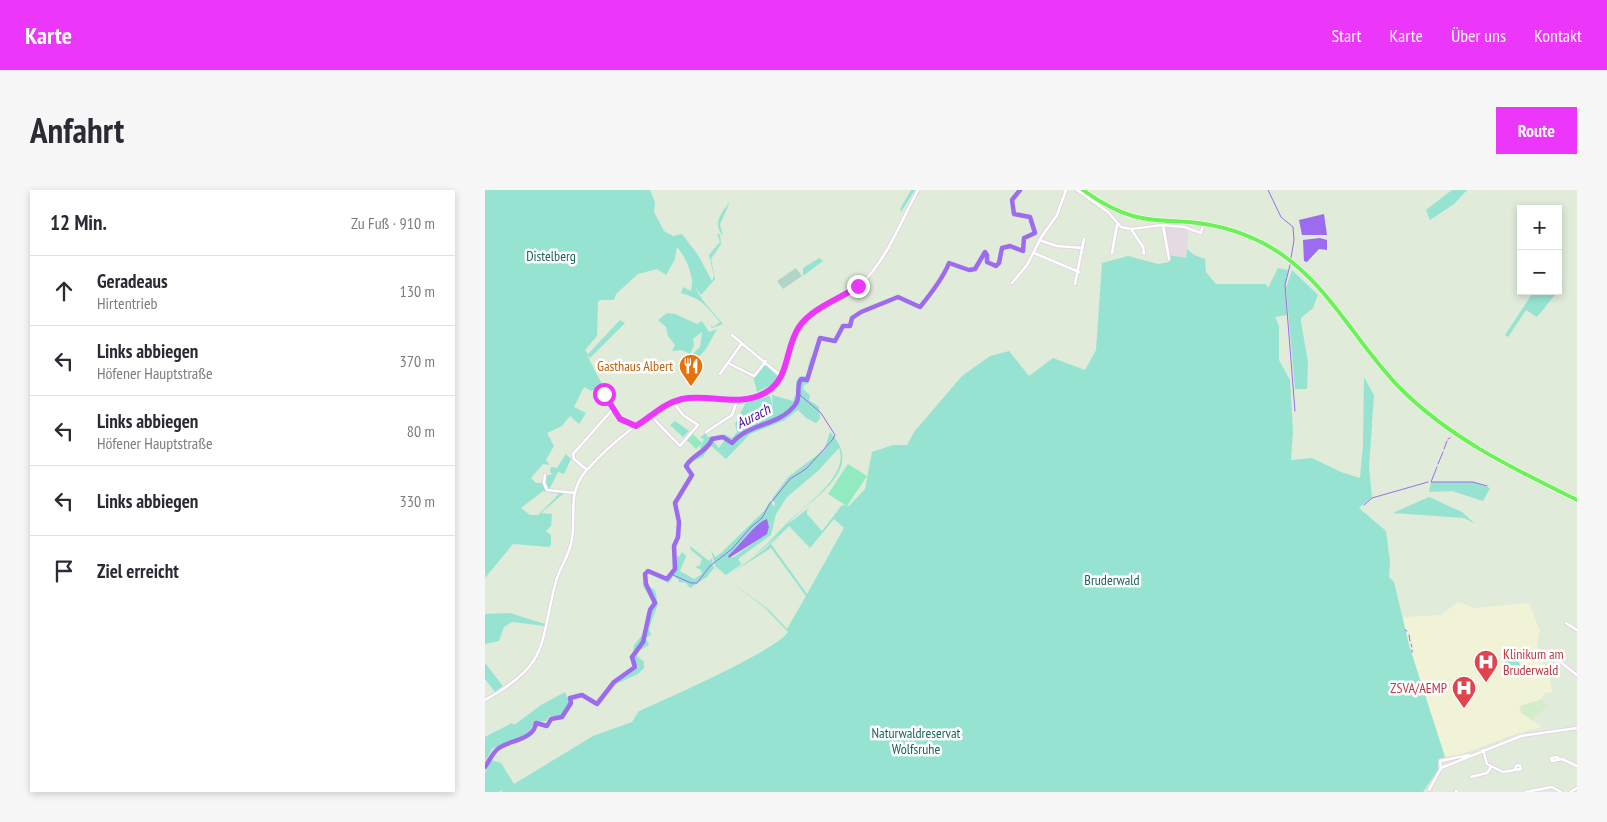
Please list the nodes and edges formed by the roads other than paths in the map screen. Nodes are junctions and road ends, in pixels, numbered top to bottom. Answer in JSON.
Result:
{"nodes":[{"id":1,"x":918,"y":190,"type":"edge"},
{"id":2,"x":1065,"y":190,"type":"edge"},
{"id":3,"x":1077,"y":190,"type":"edge"},
{"id":4,"x":1083,"y":190,"type":"edge"},
{"id":5,"x":1117,"y":224,"type":"junction"},
{"id":6,"x":1203,"y":224,"type":"junction"},
{"id":7,"x":1163,"y":225,"type":"junction"},
{"id":8,"x":1131,"y":229,"type":"junction"},
{"id":9,"x":1084,"y":239,"type":"dead end"},
{"id":10,"x":1039,"y":240,"type":"junction"},
{"id":11,"x":1083,"y":248,"type":"junction"},
{"id":12,"x":1034,"y":253,"type":"junction"},
{"id":13,"x":1112,"y":254,"type":"dead end"},
{"id":14,"x":1144,"y":254,"type":"dead end"},
{"id":15,"x":1169,"y":259,"type":"dead end"},
{"id":16,"x":1079,"y":272,"type":"junction"},
{"id":17,"x":1012,"y":283,"type":"dead end"},
{"id":18,"x":1075,"y":284,"type":"dead end"},
{"id":19,"x":732,"y":335,"type":"dead end"},
{"id":20,"x":742,"y":343,"type":"junction"},
{"id":21,"x":766,"y":361,"type":"junction"},
{"id":22,"x":729,"y":363,"type":"junction"},
{"id":23,"x":720,"y":374,"type":"dead end"},
{"id":24,"x":782,"y":375,"type":"junction"},
{"id":25,"x":604,"y":394,"type":"dead end"},
{"id":26,"x":673,"y":402,"type":"junction"},
{"id":27,"x":737,"y":402,"type":"junction"},
{"id":28,"x":613,"y":409,"type":"junction"},
{"id":29,"x":651,"y":416,"type":"junction"},
{"id":30,"x":636,"y":426,"type":"junction"},
{"id":31,"x":706,"y":432,"type":"dead end"},
{"id":32,"x":587,"y":470,"type":"junction"},
{"id":33,"x":545,"y":475,"type":"dead end"},
{"id":34,"x":575,"y":492,"type":"junction"},
{"id":35,"x":1577,"y":500,"type":"edge"},
{"id":36,"x":1566,"y":623,"type":"dead end"},
{"id":37,"x":1577,"y":630,"type":"edge"},
{"id":38,"x":1541,"y":657,"type":"dead end"},
{"id":39,"x":1577,"y":675,"type":"edge"},
{"id":40,"x":485,"y":700,"type":"edge"},
{"id":41,"x":1577,"y":729,"type":"edge"},
{"id":42,"x":1483,"y":750,"type":"junction"},
{"id":43,"x":1473,"y":755,"type":"junction"},
{"id":44,"x":1559,"y":759,"type":"dead end"},
{"id":45,"x":1577,"y":766,"type":"edge"},
{"id":46,"x":1491,"y":767,"type":"junction"},
{"id":47,"x":1441,"y":768,"type":"junction"},
{"id":48,"x":1515,"y":770,"type":"dead end"},
{"id":49,"x":1471,"y":776,"type":"dead end"},
{"id":50,"x":1577,"y":788,"type":"edge"},
{"id":51,"x":1430,"y":791,"type":"edge"},
{"id":52,"x":1425,"y":792,"type":"edge"},
{"id":53,"x":1526,"y":792,"type":"edge"},
{"id":54,"x":1561,"y":792,"type":"edge"},
{"id":55,"x":1570,"y":792,"type":"edge"}],
"edges":[{"from":1,"to":24,"type":"street"},
{"from":2,"to":10,"type":"street"},
{"from":3,"to":5,"type":"street"},
{"from":4,"to":6,"type":"main road"},
{"from":5,"to":8,"type":"street"},
{"from":5,"to":13,"type":"street"},
{"from":6,"to":7,"type":"street"},
{"from":6,"to":35,"type":"main road"},
{"from":7,"to":8,"type":"street"},
{"from":7,"to":15,"type":"street"},
{"from":8,"to":14,"type":"street"},
{"from":9,"to":11,"type":"street"},
{"from":10,"to":11,"type":"street"},
{"from":10,"to":12,"type":"street"},
{"from":11,"to":16,"type":"street"},
{"from":12,"to":16,"type":"street"},
{"from":12,"to":17,"type":"street"},
{"from":16,"to":18,"type":"street"},
{"from":19,"to":20,"type":"street"},
{"from":20,"to":21,"type":"street"},
{"from":20,"to":22,"type":"street"},
{"from":21,"to":22,"type":"street"},
{"from":21,"to":24,"type":"street"},
{"from":22,"to":23,"type":"street"},
{"from":24,"to":27,"type":"street"},
{"from":25,"to":28,"type":"street"},
{"from":26,"to":27,"type":"street"},
{"from":26,"to":29,"type":"street"},
{"from":26,"to":29,"type":"street"},
{"from":27,"to":31,"type":"street"},
{"from":28,"to":30,"type":"street"},
{"from":28,"to":32,"type":"street"},
{"from":29,"to":30,"type":"street"},
{"from":30,"to":32,"type":"street"},
{"from":32,"to":34,"type":"street"},
{"from":33,"to":34,"type":"street"},
{"from":34,"to":40,"type":"street"},
{"from":36,"to":37,"type":"street"},
{"from":38,"to":39,"type":"street"},
{"from":41,"to":42,"type":"street"},
{"from":42,"to":43,"type":"street"},
{"from":42,"to":46,"type":"street"},
{"from":43,"to":47,"type":"street"},
{"from":43,"to":47,"type":"street"},
{"from":44,"to":45,"type":"street"},
{"from":46,"to":48,"type":"street"},
{"from":46,"to":49,"type":"street"},
{"from":47,"to":51,"type":"street"},
{"from":50,"to":55,"type":"street"},
{"from":51,"to":52,"type":"street"},
{"from":53,"to":54,"type":"street"}]}
